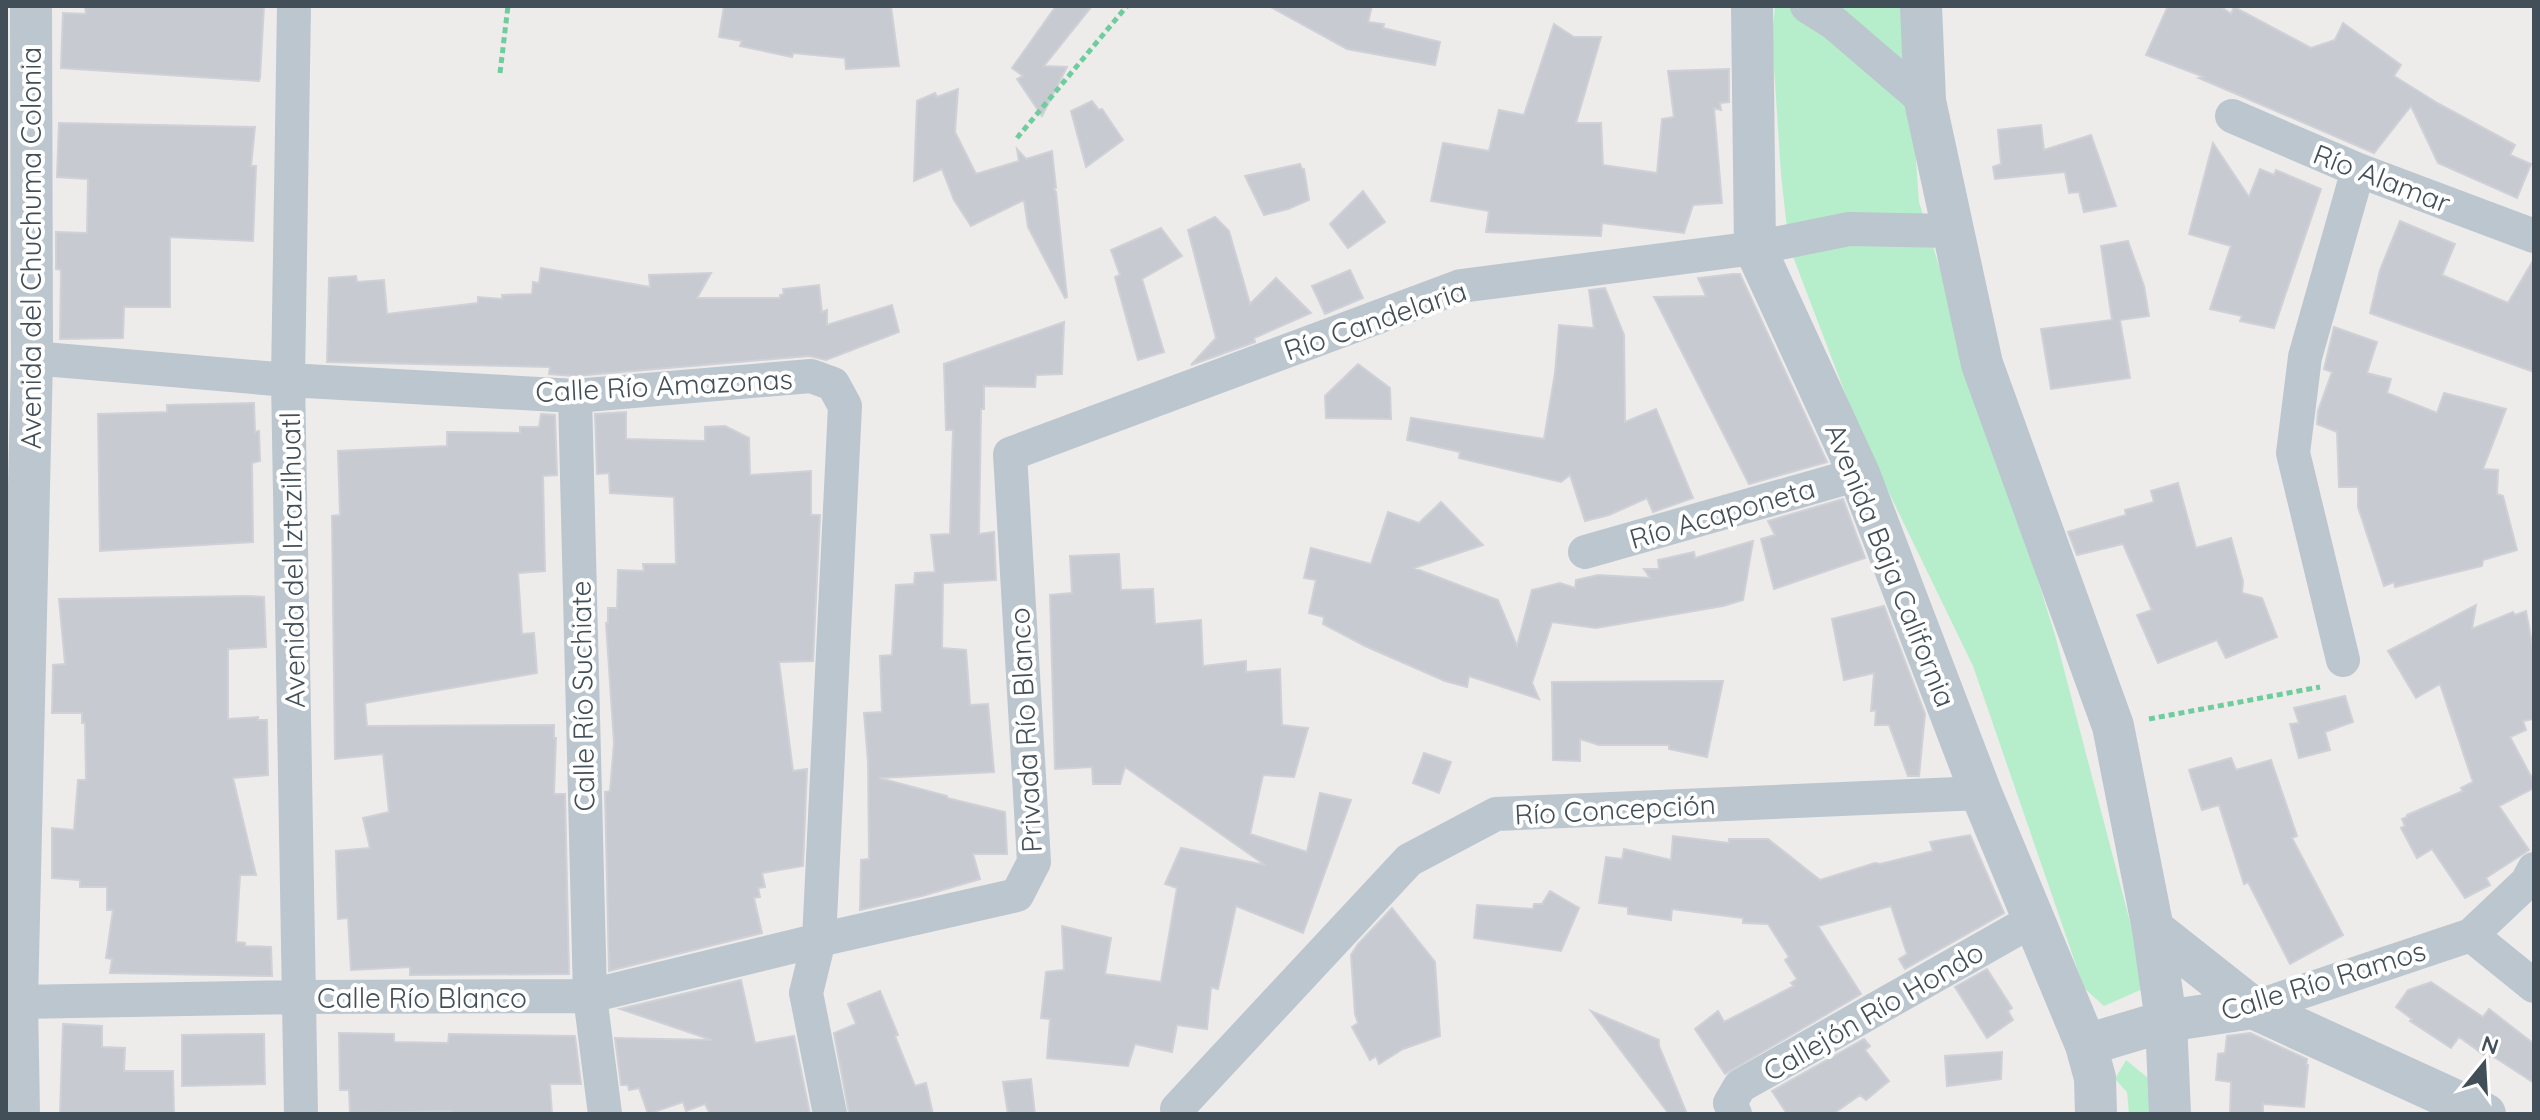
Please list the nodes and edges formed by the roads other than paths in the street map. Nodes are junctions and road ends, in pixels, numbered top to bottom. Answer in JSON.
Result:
{"nodes":[{"id":1,"x":31,"y":6,"type":"edge"},
{"id":2,"x":294,"y":6,"type":"edge"},
{"id":3,"x":1752,"y":6,"type":"edge"},
{"id":4,"x":1807,"y":6,"type":"edge"},
{"id":5,"x":1921,"y":6,"type":"edge"},
{"id":6,"x":1925,"y":101,"type":"junction"},
{"id":7,"x":2232,"y":116,"type":"dead end"},
{"id":8,"x":2358,"y":170,"type":"junction"},
{"id":9,"x":1953,"y":231,"type":"junction"},
{"id":10,"x":2534,"y":236,"type":"edge"},
{"id":11,"x":1755,"y":248,"type":"junction"},
{"id":12,"x":32,"y":358,"type":"junction"},
{"id":13,"x":288,"y":380,"type":"junction"},
{"id":14,"x":575,"y":396,"type":"junction"},
{"id":15,"x":1010,"y":454,"type":"joint"},
{"id":16,"x":1859,"y":474,"type":"junction"},
{"id":17,"x":1585,"y":552,"type":"dead end"},
{"id":18,"x":2343,"y":660,"type":"road end"},
{"id":19,"x":1981,"y":793,"type":"junction"},
{"id":20,"x":2534,"y":869,"type":"edge"},
{"id":21,"x":2033,"y":920,"type":"junction"},
{"id":22,"x":2153,"y":929,"type":"junction"},
{"id":23,"x":2471,"y":935,"type":"junction"},
{"id":24,"x":819,"y":940,"type":"junction"},
{"id":25,"x":2534,"y":986,"type":"edge"},
{"id":26,"x":590,"y":996,"type":"junction"},
{"id":27,"x":300,"y":997,"type":"junction"},
{"id":28,"x":17,"y":1002,"type":"junction"},
{"id":29,"x":2253,"y":1008,"type":"junction"},
{"id":30,"x":2166,"y":1021,"type":"junction"},
{"id":31,"x":2086,"y":1045,"type":"junction"},
{"id":32,"x":1177,"y":1109,"type":"dead end"},
{"id":33,"x":19,"y":1114,"type":"edge"},
{"id":34,"x":301,"y":1114,"type":"edge"},
{"id":35,"x":605,"y":1114,"type":"edge"},
{"id":36,"x":830,"y":1114,"type":"edge"},
{"id":37,"x":1735,"y":1114,"type":"edge"},
{"id":38,"x":2096,"y":1114,"type":"edge"},
{"id":39,"x":2170,"y":1114,"type":"edge"},
{"id":40,"x":2485,"y":1114,"type":"edge"}],
"edges":[{"from":1,"to":12,"type":"street","name":"Avenida del Chuchuma Colonia"},
{"from":2,"to":13,"type":"street","name":"Avenida del Iztazilhuatl"},
{"from":3,"to":11,"type":"street","name":"Avenida Baja California"},
{"from":4,"to":6,"type":"street"},
{"from":5,"to":6,"type":"street"},
{"from":6,"to":9,"type":"street"},
{"from":7,"to":8,"type":"street","name":"Río Alamar"},
{"from":8,"to":10,"type":"street","name":"Río Alamar"},
{"from":8,"to":18,"type":"street"},
{"from":9,"to":11,"type":"street","name":"Río Candelaria"},
{"from":9,"to":22,"type":"street"},
{"from":11,"to":15,"type":"street","name":"Río Candelaria"},
{"from":11,"to":16,"type":"street","name":"Avenida Baja California"},
{"from":12,"to":13,"type":"street","name":"Calle Río Amazonas"},
{"from":12,"to":28,"type":"street","name":"Avenida del Chuchuma Colonia"},
{"from":13,"to":14,"type":"street","name":"Calle Río Amazonas"},
{"from":13,"to":27,"type":"street","name":"Avenida del Iztazilhuatl"},
{"from":14,"to":24,"type":"street","name":"Calle Río Amazonas"},
{"from":14,"to":26,"type":"street","name":"Calle Río Suchiate"},
{"from":15,"to":24,"type":"street","name":"Privada Río Blanco"},
{"from":16,"to":17,"type":"street","name":"Río Acaponeta"},
{"from":16,"to":19,"type":"street","name":"Avenida Baja California"},
{"from":19,"to":21,"type":"street","name":"Avenida Baja California"},
{"from":19,"to":32,"type":"street","name":"Río Concepción"},
{"from":20,"to":23,"type":"street","name":"Calle Río Ramos"},
{"from":21,"to":31,"type":"street","name":"Avenida Baja California"},
{"from":21,"to":37,"type":"street","name":"Callejón Río Hondo"},
{"from":22,"to":29,"type":"street"},
{"from":22,"to":30,"type":"street"},
{"from":23,"to":25,"type":"street"},
{"from":23,"to":29,"type":"street","name":"Calle Río Ramos"},
{"from":24,"to":26,"type":"street","name":"Calle Río Blanco"},
{"from":24,"to":36,"type":"street"},
{"from":26,"to":27,"type":"street","name":"Calle Río Blanco"},
{"from":26,"to":35,"type":"street","name":"Calle Río Suchiate"},
{"from":27,"to":28,"type":"street","name":"Calle Río Blanco"},
{"from":27,"to":34,"type":"street","name":"Avenida del Iztazilhuatl"},
{"from":28,"to":33,"type":"street","name":"Avenida del Chuchuma Colonia"},
{"from":29,"to":30,"type":"street","name":"Calle Río Ramos"},
{"from":29,"to":40,"type":"street"},
{"from":30,"to":31,"type":"street","name":"Calle Río Ramos"},
{"from":30,"to":39,"type":"street"},
{"from":31,"to":38,"type":"street","name":"Avenida Baja California"}]}
